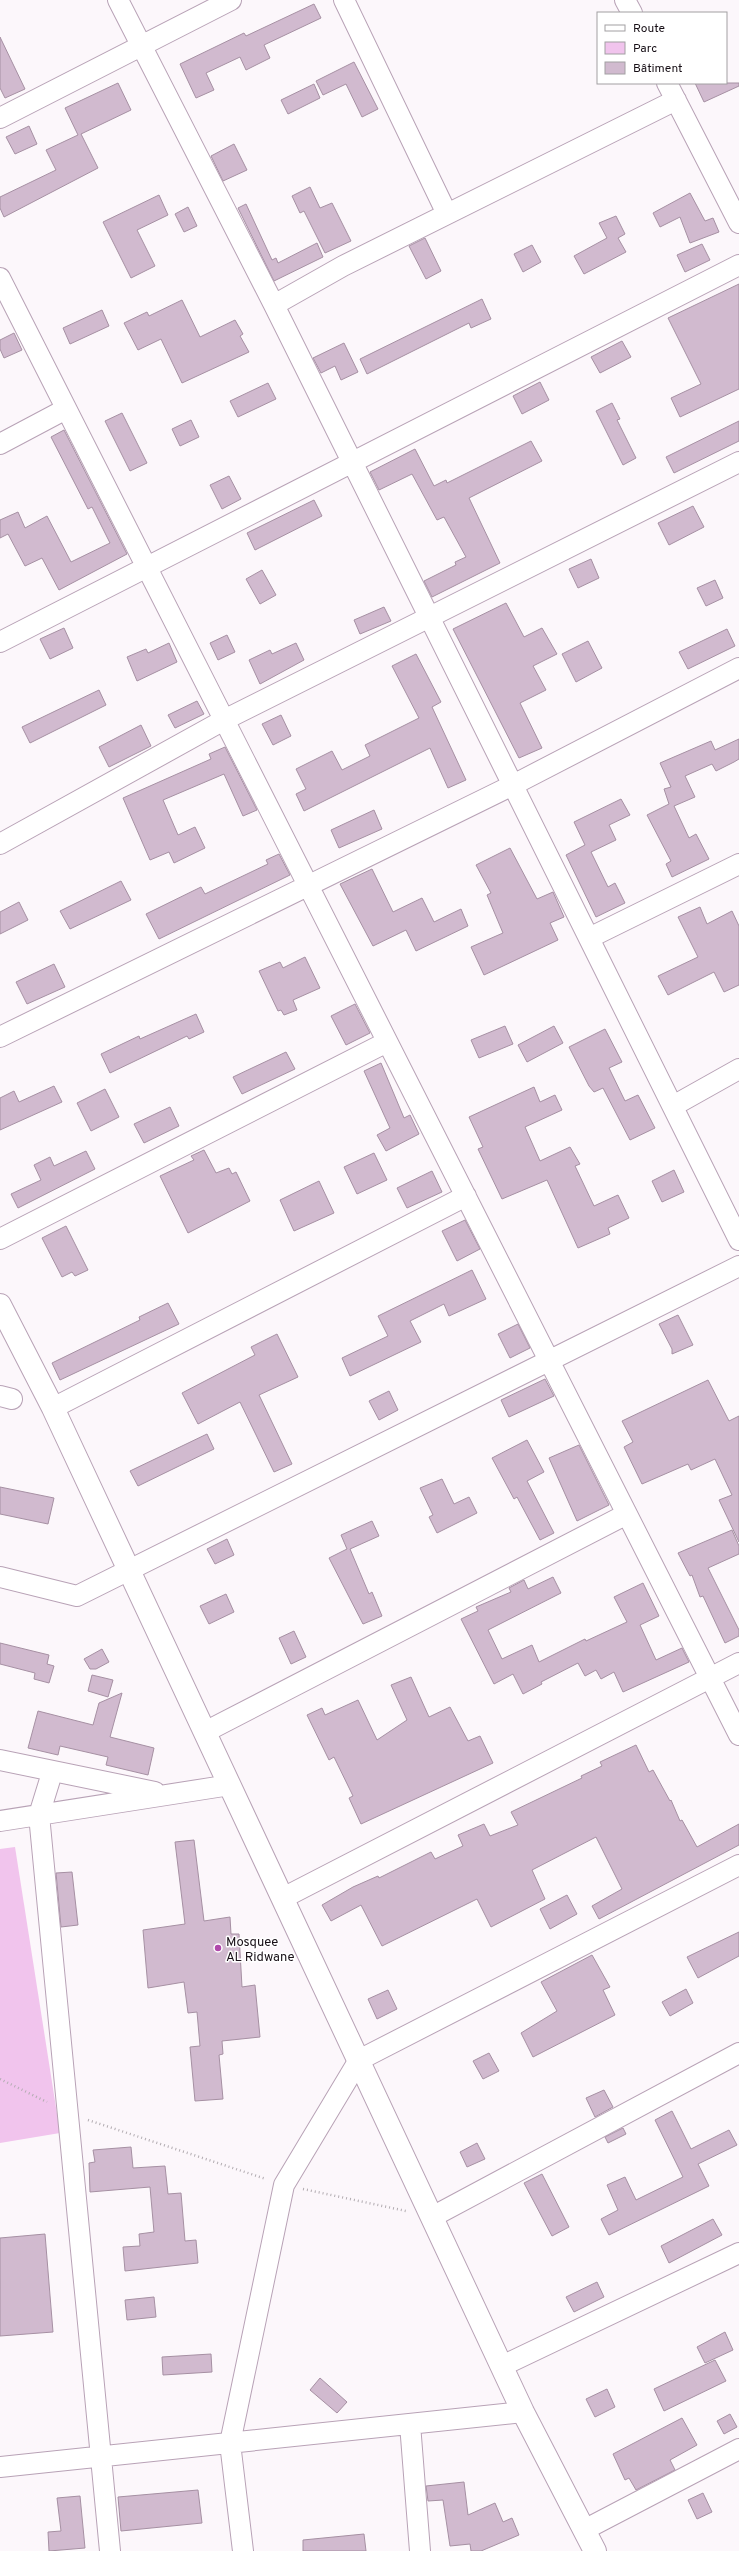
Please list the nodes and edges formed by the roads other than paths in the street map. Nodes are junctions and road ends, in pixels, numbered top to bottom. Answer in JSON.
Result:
{"nodes":[{"id":1,"x":118,"y":0,"type":"edge"},
{"id":2,"x":231,"y":0,"type":"edge"},
{"id":3,"x":344,"y":0,"type":"edge"},
{"id":4,"x":625,"y":0,"type":"edge"},
{"id":5,"x":631,"y":12,"type":"edge"},
{"id":6,"x":142,"y":46,"type":"junction"},
{"id":7,"x":668,"y":84,"type":"edge"},
{"id":8,"x":676,"y":100,"type":"junction"},
{"id":9,"x":0,"y":118,"type":"edge"},
{"id":10,"x":447,"y":214,"type":"junction"},
{"id":11,"x":739,"y":223,"type":"edge"},
{"id":12,"x":739,"y":265,"type":"edge"},
{"id":13,"x":0,"y":278,"type":"edge"},
{"id":14,"x":274,"y":305,"type":"junction"},
{"id":15,"x":66,"y":409,"type":"junction"},
{"id":16,"x":0,"y":444,"type":"edge"},
{"id":17,"x":352,"y":461,"type":"junction"},
{"id":18,"x":739,"y":462,"type":"edge"},
{"id":19,"x":146,"y":566,"type":"junction"},
{"id":20,"x":430,"y":617,"type":"junction"},
{"id":21,"x":0,"y":642,"type":"edge"},
{"id":22,"x":739,"y":668,"type":"edge"},
{"id":23,"x":224,"y":720,"type":"junction"},
{"id":24,"x":513,"y":784,"type":"junction"},
{"id":25,"x":0,"y":844,"type":"edge"},
{"id":26,"x":739,"y":864,"type":"edge"},
{"id":27,"x":308,"y":886,"type":"junction"},
{"id":28,"x":589,"y":938,"type":"junction"},
{"id":29,"x":0,"y":1037,"type":"edge"},
{"id":30,"x":387,"y":1042,"type":"junction"},
{"id":31,"x":739,"y":1069,"type":"edge"},
{"id":32,"x":673,"y":1106,"type":"junction"},
{"id":33,"x":466,"y":1196,"type":"junction"},
{"id":34,"x":0,"y":1239,"type":"edge"},
{"id":35,"x":739,"y":1240,"type":"edge"},
{"id":36,"x":739,"y":1266,"type":"edge"},
{"id":37,"x":0,"y":1305,"type":"edge"},
{"id":38,"x":549,"y":1361,"type":"junction"},
{"id":39,"x":53,"y":1408,"type":"junction"},
{"id":40,"x":627,"y":1514,"type":"junction"},
{"id":41,"x":129,"y":1570,"type":"junction"},
{"id":42,"x":0,"y":1577,"type":"edge"},
{"id":43,"x":739,"y":1663,"type":"edge"},
{"id":44,"x":710,"y":1678,"type":"junction"},
{"id":45,"x":205,"y":1732,"type":"junction"},
{"id":46,"x":739,"y":1735,"type":"edge"},
{"id":47,"x":0,"y":1760,"type":"edge"},
{"id":48,"x":52,"y":1773,"type":"junction"},
{"id":49,"x":230,"y":1785,"type":"junction"},
{"id":50,"x":168,"y":1795,"type":"junction"},
{"id":51,"x":39,"y":1815,"type":"junction"},
{"id":52,"x":0,"y":1821,"type":"edge"},
{"id":53,"x":739,"y":1865,"type":"edge"},
{"id":54,"x":283,"y":1898,"type":"junction"},
{"id":55,"x":739,"y":2053,"type":"edge"},
{"id":56,"x":359,"y":2060,"type":"junction"},
{"id":57,"x":432,"y":2217,"type":"junction"},
{"id":58,"x":739,"y":2253,"type":"edge"},
{"id":59,"x":502,"y":2366,"type":"junction"},
{"id":60,"x":523,"y":2412,"type":"junction"},
{"id":61,"x":410,"y":2424,"type":"junction"},
{"id":62,"x":230,"y":2443,"type":"junction"},
{"id":63,"x":739,"y":2449,"type":"edge"},
{"id":64,"x":101,"y":2456,"type":"junction"},
{"id":65,"x":0,"y":2467,"type":"edge"},
{"id":66,"x":584,"y":2530,"type":"junction"},
{"id":67,"x":110,"y":2551,"type":"edge"},
{"id":68,"x":243,"y":2551,"type":"edge"},
{"id":69,"x":420,"y":2551,"type":"edge"},
{"id":70,"x":595,"y":2551,"type":"edge"}],
"edges":[{"from":1,"to":6,"type":"street"},
{"from":2,"to":6,"type":"street"},
{"from":3,"to":10,"type":"street"},
{"from":4,"to":5,"type":"street"},
{"from":6,"to":9,"type":"street"},
{"from":6,"to":14,"type":"street"},
{"from":7,"to":8,"type":"street"},
{"from":8,"to":10,"type":"street"},
{"from":8,"to":11,"type":"street"},
{"from":10,"to":14,"type":"street"},
{"from":12,"to":17,"type":"street"},
{"from":13,"to":15,"type":"street"},
{"from":14,"to":17,"type":"street"},
{"from":15,"to":16,"type":"street"},
{"from":15,"to":19,"type":"street"},
{"from":17,"to":19,"type":"street"},
{"from":17,"to":20,"type":"street"},
{"from":18,"to":20,"type":"street"},
{"from":19,"to":21,"type":"street"},
{"from":19,"to":23,"type":"street"},
{"from":20,"to":23,"type":"street"},
{"from":20,"to":24,"type":"street"},
{"from":22,"to":24,"type":"street"},
{"from":23,"to":25,"type":"street"},
{"from":23,"to":27,"type":"street"},
{"from":24,"to":27,"type":"street"},
{"from":24,"to":28,"type":"street"},
{"from":26,"to":28,"type":"street"},
{"from":27,"to":29,"type":"street"},
{"from":27,"to":30,"type":"street"},
{"from":28,"to":32,"type":"street"},
{"from":30,"to":33,"type":"street"},
{"from":30,"to":34,"type":"street"},
{"from":31,"to":32,"type":"street"},
{"from":32,"to":35,"type":"street"},
{"from":33,"to":38,"type":"street"},
{"from":33,"to":39,"type":"street"},
{"from":36,"to":38,"type":"street"},
{"from":37,"to":39,"type":"street"},
{"from":38,"to":40,"type":"street"},
{"from":38,"to":41,"type":"street"},
{"from":39,"to":41,"type":"street"},
{"from":40,"to":44,"type":"street"},
{"from":40,"to":45,"type":"street"},
{"from":41,"to":42,"type":"street"},
{"from":41,"to":45,"type":"street"},
{"from":43,"to":44,"type":"street"},
{"from":44,"to":46,"type":"street"},
{"from":44,"to":54,"type":"street"},
{"from":45,"to":49,"type":"street"},
{"from":47,"to":48,"type":"street"},
{"from":48,"to":50,"type":"street"},
{"from":48,"to":51,"type":"street"},
{"from":49,"to":50,"type":"street"},
{"from":49,"to":54,"type":"street"},
{"from":50,"to":51,"type":"street"},
{"from":51,"to":52,"type":"street"},
{"from":51,"to":64,"type":"street"},
{"from":53,"to":56,"type":"street"},
{"from":54,"to":56,"type":"street"},
{"from":55,"to":57,"type":"street"},
{"from":56,"to":57,"type":"street"},
{"from":56,"to":62,"type":"street"},
{"from":57,"to":59,"type":"street"},
{"from":58,"to":59,"type":"street"},
{"from":59,"to":60,"type":"street"},
{"from":60,"to":61,"type":"street"},
{"from":60,"to":66,"type":"street"},
{"from":61,"to":62,"type":"street"},
{"from":61,"to":69,"type":"street"},
{"from":62,"to":64,"type":"street"},
{"from":62,"to":68,"type":"street"},
{"from":63,"to":66,"type":"street"},
{"from":64,"to":65,"type":"street"},
{"from":64,"to":67,"type":"street"},
{"from":66,"to":70,"type":"street"}]}
